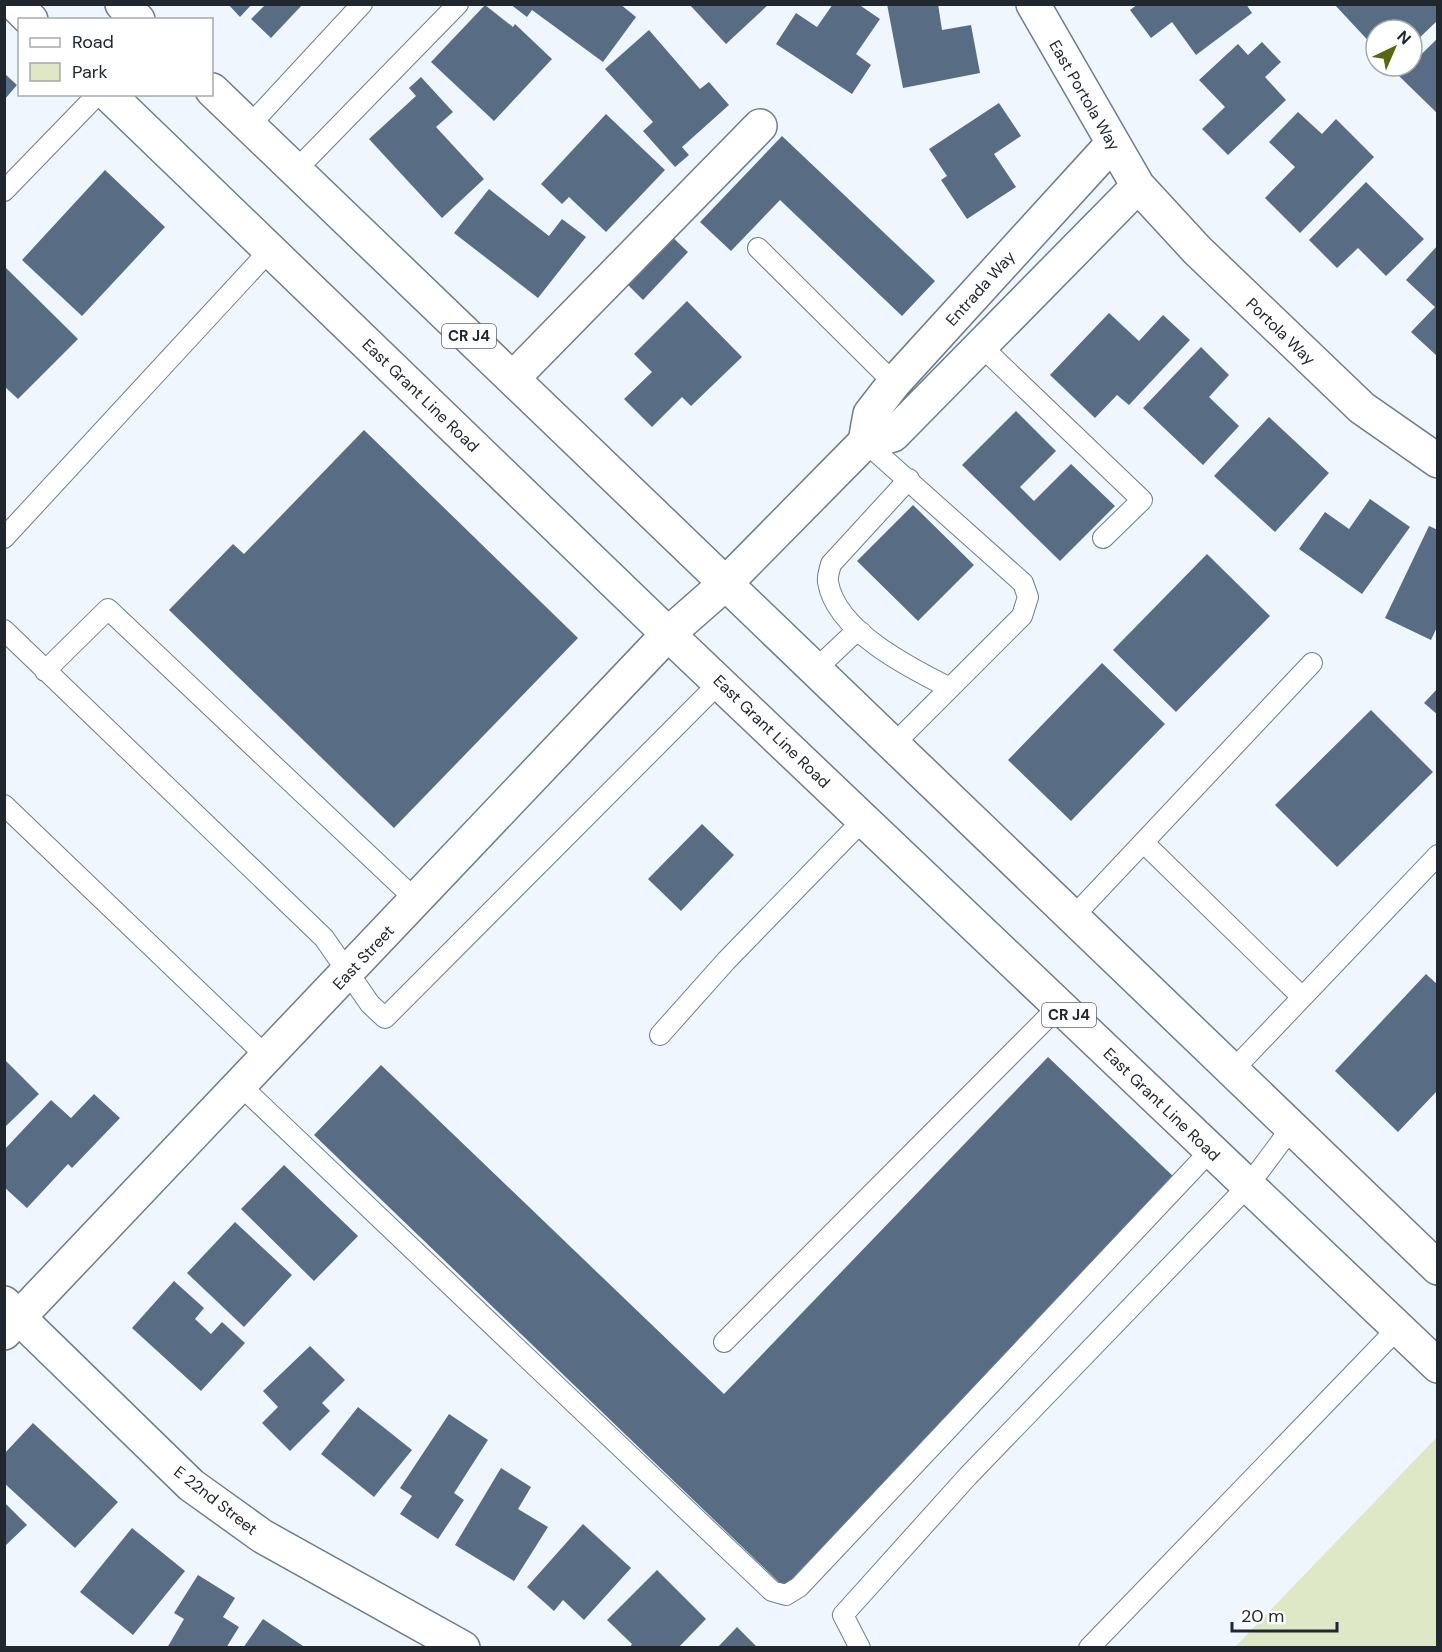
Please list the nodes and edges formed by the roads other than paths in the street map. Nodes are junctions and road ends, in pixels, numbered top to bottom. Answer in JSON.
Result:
{"nodes":[{"id":1,"x":15,"y":4,"type":"edge"},
{"id":2,"x":122,"y":4,"type":"edge"},
{"id":3,"x":362,"y":4,"type":"edge"},
{"id":4,"x":458,"y":4,"type":"edge"},
{"id":5,"x":1033,"y":4,"type":"edge"},
{"id":6,"x":29,"y":18,"type":"edge"},
{"id":7,"x":136,"y":18,"type":"edge"},
{"id":8,"x":213,"y":91,"type":"edge"},
{"id":9,"x":96,"y":96,"type":"edge"},
{"id":10,"x":110,"y":96,"type":"edge"},
{"id":11,"x":249,"y":126,"type":"junction"},
{"id":12,"x":760,"y":126,"type":"dead end"},
{"id":13,"x":1112,"y":144,"type":"junction"},
{"id":14,"x":296,"y":170,"type":"junction"},
{"id":15,"x":1138,"y":186,"type":"junction"},
{"id":16,"x":4,"y":191,"type":"edge"},
{"id":17,"x":758,"y":248,"type":"dead end"},
{"id":18,"x":270,"y":250,"type":"junction"},
{"id":19,"x":981,"y":346,"type":"junction"},
{"id":20,"x":513,"y":378,"type":"junction"},
{"id":21,"x":894,"y":383,"type":"junction"},
{"id":22,"x":865,"y":442,"type":"junction"},
{"id":23,"x":1437,"y":461,"type":"edge"},
{"id":24,"x":909,"y":479,"type":"junction"},
{"id":25,"x":4,"y":538,"type":"edge"},
{"id":26,"x":1103,"y":538,"type":"dead end"},
{"id":27,"x":724,"y":584,"type":"junction"},
{"id":28,"x":4,"y":630,"type":"edge"},
{"id":29,"x":861,"y":632,"type":"junction"},
{"id":30,"x":668,"y":634,"type":"junction"},
{"id":31,"x":1312,"y":663,"type":"dead end"},
{"id":32,"x":815,"y":670,"type":"junction"},
{"id":33,"x":45,"y":671,"type":"junction"},
{"id":34,"x":720,"y":682,"type":"junction"},
{"id":35,"x":950,"y":688,"type":"junction"},
{"id":36,"x":893,"y":745,"type":"junction"},
{"id":37,"x":4,"y":806,"type":"edge"},
{"id":38,"x":864,"y":819,"type":"junction"},
{"id":39,"x":1144,"y":843,"type":"junction"},
{"id":40,"x":1437,"y":855,"type":"edge"},
{"id":41,"x":416,"y":900,"type":"junction"},
{"id":42,"x":1073,"y":917,"type":"junction"},
{"id":43,"x":350,"y":972,"type":"junction"},
{"id":44,"x":1302,"y":997,"type":"junction"},
{"id":45,"x":1059,"y":1006,"type":"junction"},
{"id":46,"x":660,"y":1035,"type":"dead end"},
{"id":47,"x":267,"y":1057,"type":"junction"},
{"id":48,"x":1233,"y":1070,"type":"junction"},
{"id":49,"x":240,"y":1085,"type":"junction"},
{"id":50,"x":1292,"y":1127,"type":"junction"},
{"id":51,"x":1211,"y":1150,"type":"junction"},
{"id":52,"x":1248,"y":1186,"type":"junction"},
{"id":53,"x":1437,"y":1268,"type":"edge"},
{"id":54,"x":10,"y":1318,"type":"edge"},
{"id":55,"x":1398,"y":1328,"type":"junction"},
{"id":56,"x":724,"y":1342,"type":"dead end"},
{"id":57,"x":1437,"y":1366,"type":"edge"},
{"id":58,"x":464,"y":1647,"type":"edge"},
{"id":59,"x":860,"y":1647,"type":"edge"},
{"id":60,"x":1089,"y":1647,"type":"edge"}],
"edges":[{"from":1,"to":6,"type":"main road"},
{"from":2,"to":7,"type":"main road"},
{"from":3,"to":11,"type":"lane"},
{"from":4,"to":14,"type":"lane"},
{"from":5,"to":13,"type":"main road","name":"East Portola Way"},
{"from":8,"to":11,"type":"main road","number":"CR J4"},
{"from":9,"to":16,"type":"lane"},
{"from":10,"to":18,"type":"main road","name":"East Grant Line Road","number":"CR J4"},
{"from":11,"to":14,"type":"main road","number":"CR J4"},
{"from":12,"to":20,"type":"main road"},
{"from":13,"to":15,"type":"main road","name":"East Portola Way"},
{"from":13,"to":21,"type":"main road","name":"Entrada Way"},
{"from":14,"to":20,"type":"main road","number":"CR J4"},
{"from":15,"to":19,"type":"main road"},
{"from":15,"to":23,"type":"main road","name":"Portola Way"},
{"from":17,"to":21,"type":"lane"},
{"from":18,"to":25,"type":"lane"},
{"from":18,"to":30,"type":"main road","name":"East Grant Line Road","number":"CR J4"},
{"from":19,"to":22,"type":"main road"},
{"from":19,"to":26,"type":"lane"},
{"from":20,"to":27,"type":"main road","number":"CR J4"},
{"from":21,"to":22,"type":"main road","name":"Entrada Way"},
{"from":22,"to":24,"type":"lane"},
{"from":22,"to":27,"type":"main road"},
{"from":24,"to":29,"type":"lane"},
{"from":24,"to":35,"type":"lane"},
{"from":27,"to":30,"type":"main road","name":"East Street"},
{"from":27,"to":32,"type":"main road","number":"CR J4"},
{"from":28,"to":33,"type":"lane"},
{"from":29,"to":32,"type":"lane"},
{"from":29,"to":35,"type":"lane"},
{"from":30,"to":34,"type":"main road","name":"East Grant Line Road","number":"CR J4"},
{"from":30,"to":41,"type":"main road","name":"East Street"},
{"from":31,"to":39,"type":"lane"},
{"from":32,"to":36,"type":"main road","number":"CR J4"},
{"from":33,"to":41,"type":"lane"},
{"from":33,"to":43,"type":"lane"},
{"from":34,"to":38,"type":"main road","name":"East Grant Line Road","number":"CR J4"},
{"from":34,"to":43,"type":"lane"},
{"from":35,"to":36,"type":"lane"},
{"from":36,"to":42,"type":"main road","number":"CR J4"},
{"from":37,"to":47,"type":"lane"},
{"from":38,"to":45,"type":"main road","name":"East Grant Line Road","number":"CR J4"},
{"from":38,"to":46,"type":"lane"},
{"from":39,"to":42,"type":"lane"},
{"from":39,"to":44,"type":"lane"},
{"from":40,"to":44,"type":"lane"},
{"from":41,"to":43,"type":"main road","name":"East Street"},
{"from":42,"to":48,"type":"main road","number":"CR J4"},
{"from":43,"to":47,"type":"main road","name":"East Street"},
{"from":44,"to":48,"type":"lane"},
{"from":45,"to":51,"type":"main road","name":"East Grant Line Road","number":"CR J4"},
{"from":45,"to":56,"type":"lane"},
{"from":47,"to":49,"type":"main road","name":"East Street"},
{"from":48,"to":50,"type":"main road","number":"CR J4"},
{"from":49,"to":51,"type":"lane"},
{"from":49,"to":54,"type":"main road","name":"East Street"},
{"from":50,"to":52,"type":"lane"},
{"from":50,"to":53,"type":"main road","number":"CR J4"},
{"from":51,"to":52,"type":"main road","name":"East Grant Line Road","number":"CR J4"},
{"from":52,"to":55,"type":"main road","name":"East Grant Line Road","number":"CR J4"},
{"from":52,"to":59,"type":"lane"},
{"from":54,"to":58,"type":"main road","name":"E 22nd Street"},
{"from":55,"to":57,"type":"main road","name":"East Grant Line Road","number":"CR J4"},
{"from":55,"to":60,"type":"lane"}]}
